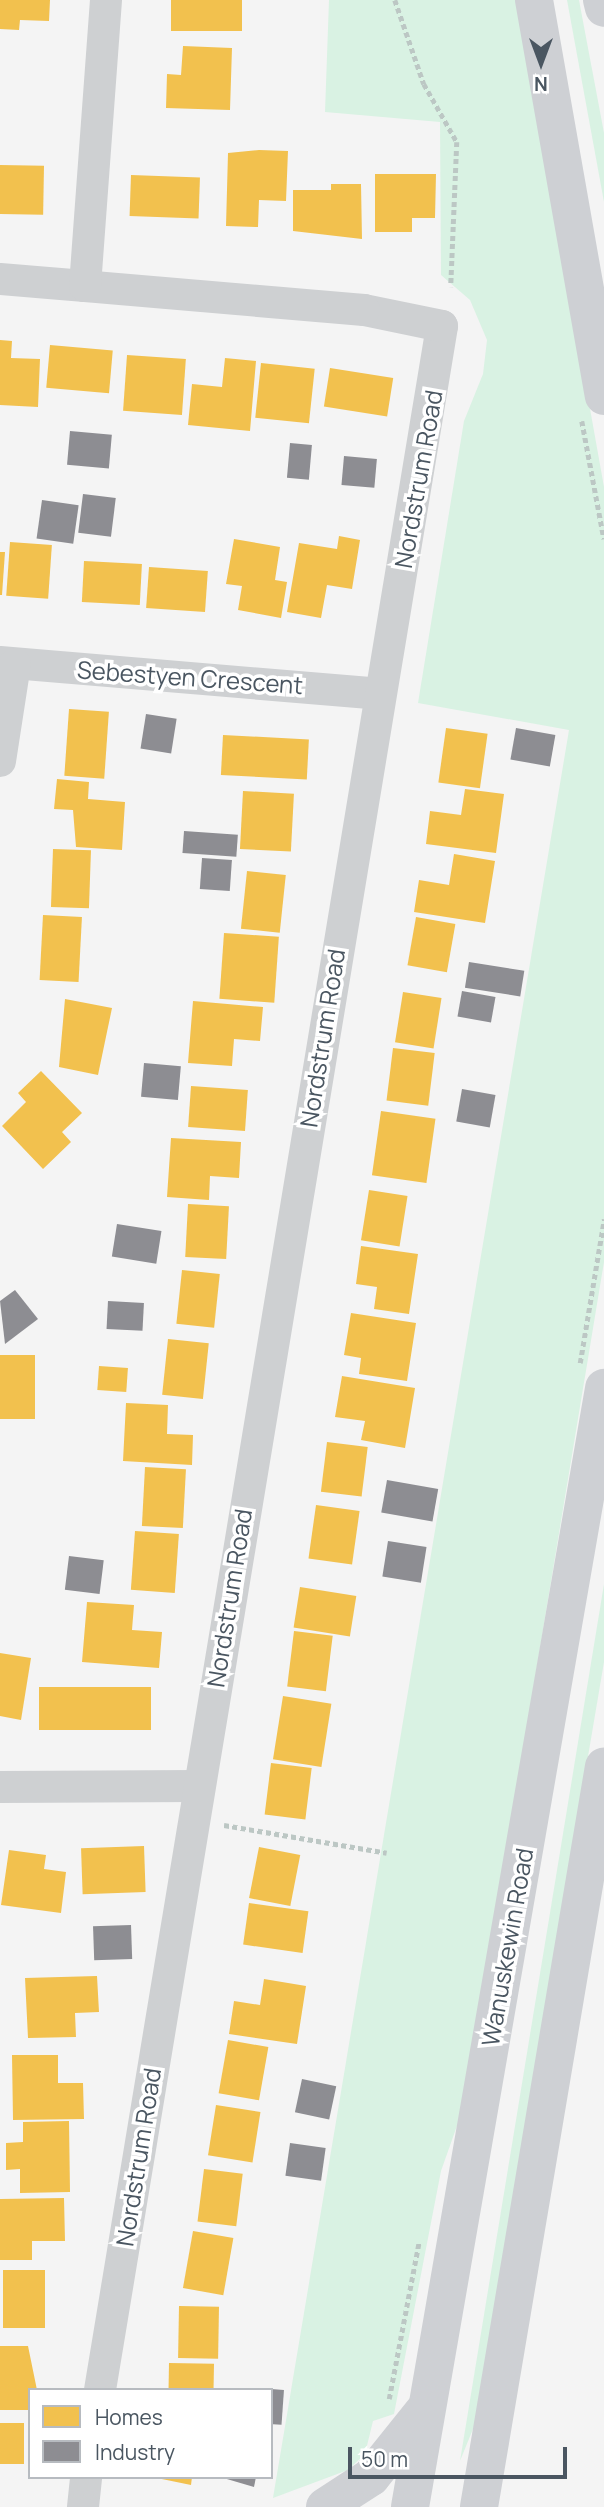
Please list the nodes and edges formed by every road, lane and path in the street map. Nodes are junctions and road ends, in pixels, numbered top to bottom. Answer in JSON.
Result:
{"nodes":[{"id":1,"x":106,"y":0,"type":"edge"},
{"id":2,"x":395,"y":0,"type":"edge"},
{"id":3,"x":534,"y":0,"type":"edge"},
{"id":4,"x":603,"y":0,"type":"edge"},
{"id":5,"x":604,"y":8,"type":"edge"},
{"id":6,"x":0,"y":279,"type":"edge"},
{"id":7,"x":85,"y":286,"type":"junction"},
{"id":8,"x":451,"y":287,"type":"dead end"},
{"id":9,"x":604,"y":396,"type":"edge"},
{"id":10,"x":7,"y":663,"type":"edge"},
{"id":11,"x":379,"y":694,"type":"junction"},
{"id":12,"x":0,"y":761,"type":"edge"},
{"id":13,"x":604,"y":1388,"type":"edge"},
{"id":14,"x":604,"y":1766,"type":"edge"},
{"id":15,"x":198,"y":1786,"type":"junction"},
{"id":16,"x":0,"y":1787,"type":"edge"},
{"id":17,"x":192,"y":1825,"type":"junction"},
{"id":18,"x":387,"y":1853,"type":"dead end"},
{"id":19,"x":100,"y":2388,"type":"edge"},
{"id":20,"x":428,"y":2405,"type":"junction"},
{"id":21,"x":86,"y":2479,"type":"edge"},
{"id":22,"x":83,"y":2507,"type":"edge"},
{"id":23,"x":325,"y":2507,"type":"edge"},
{"id":24,"x":410,"y":2507,"type":"edge"},
{"id":25,"x":479,"y":2507,"type":"edge"}],
"edges":[{"from":1,"to":7,"type":"street"},
{"from":2,"to":8,"type":"path"},
{"from":3,"to":9,"type":"main road"},
{"from":4,"to":5,"type":"main road"},
{"from":6,"to":7,"type":"street"},
{"from":7,"to":11,"type":"street","name":"Nordstrum Road"},
{"from":10,"to":11,"type":"street","name":"Sebestyen Crescent"},
{"from":10,"to":12,"type":"street"},
{"from":11,"to":15,"type":"street","name":"Nordstrum Road"},
{"from":13,"to":20,"type":"main road","name":"Wanuskewin Road"},
{"from":14,"to":25,"type":"main road"},
{"from":15,"to":16,"type":"street"},
{"from":15,"to":17,"type":"street","name":"Nordstrum Road"},
{"from":17,"to":18,"type":"path"},
{"from":17,"to":19,"type":"street","name":"Nordstrum Road"},
{"from":20,"to":23,"type":"main road"},
{"from":20,"to":24,"type":"main road","name":"Wanuskewin Road"},
{"from":21,"to":22,"type":"street"}]}
